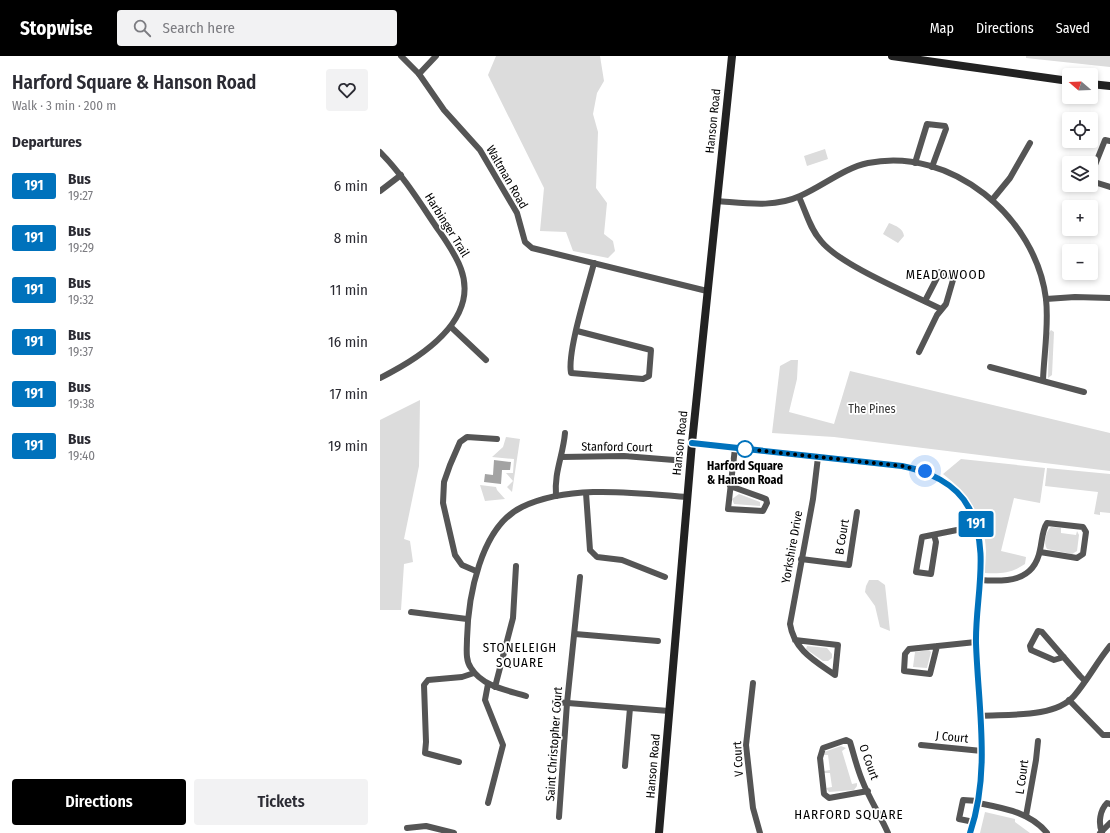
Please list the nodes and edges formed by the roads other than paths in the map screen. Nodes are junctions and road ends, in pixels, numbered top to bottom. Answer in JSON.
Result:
{"nodes":[{"id":1,"x":401,"y":56,"type":"edge"},
{"id":2,"x":436,"y":56,"type":"edge"},
{"id":3,"x":732,"y":56,"type":"edge"},
{"id":4,"x":892,"y":56,"type":"edge"},
{"id":5,"x":419,"y":74,"type":"junction"},
{"id":6,"x":1062,"y":80,"type":"edge"},
{"id":7,"x":1098,"y":85,"type":"edge"},
{"id":8,"x":1110,"y":86,"type":"edge"},
{"id":9,"x":1110,"y":141,"type":"edge"},
{"id":10,"x":1030,"y":143,"type":"dead end"},
{"id":11,"x":380,"y":152,"type":"edge"},
{"id":12,"x":1098,"y":157,"type":"edge"},
{"id":13,"x":915,"y":163,"type":"junction"},
{"id":14,"x":932,"y":167,"type":"junction"},
{"id":15,"x":401,"y":175,"type":"junction"},
{"id":16,"x":1098,"y":183,"type":"edge"},
{"id":17,"x":1110,"y":187,"type":"edge"},
{"id":18,"x":380,"y":191,"type":"edge"},
{"id":19,"x":799,"y":197,"type":"junction"},
{"id":20,"x":992,"y":200,"type":"junction"},
{"id":21,"x":717,"y":201,"type":"junction"},
{"id":22,"x":594,"y":263,"type":"junction"},
{"id":23,"x":707,"y":291,"type":"junction"},
{"id":24,"x":1110,"y":298,"type":"edge"},
{"id":25,"x":1046,"y":299,"type":"junction"},
{"id":26,"x":925,"y":301,"type":"junction"},
{"id":27,"x":941,"y":309,"type":"junction"},
{"id":28,"x":450,"y":327,"type":"junction"},
{"id":29,"x":577,"y":331,"type":"junction"},
{"id":30,"x":918,"y":352,"type":"dead end"},
{"id":31,"x":486,"y":360,"type":"dead end"},
{"id":32,"x":990,"y":366,"type":"dead end"},
{"id":33,"x":380,"y":378,"type":"edge"},
{"id":34,"x":1043,"y":380,"type":"junction"},
{"id":35,"x":1084,"y":392,"type":"dead end"},
{"id":36,"x":565,"y":433,"type":"dead end"},
{"id":37,"x":498,"y":439,"type":"dead end"},
{"id":38,"x":692,"y":443,"type":"junction"},
{"id":39,"x":735,"y":448,"type":"junction"},
{"id":40,"x":561,"y":457,"type":"junction"},
{"id":41,"x":818,"y":457,"type":"junction"},
{"id":42,"x":674,"y":460,"type":"dead end"},
{"id":43,"x":730,"y":486,"type":"junction"},
{"id":44,"x":586,"y":493,"type":"junction"},
{"id":45,"x":556,"y":496,"type":"junction"},
{"id":46,"x":687,"y":497,"type":"junction"},
{"id":47,"x":857,"y":512,"type":"dead end"},
{"id":48,"x":977,"y":526,"type":"junction"},
{"id":49,"x":934,"y":535,"type":"junction"},
{"id":50,"x":1040,"y":552,"type":"junction"},
{"id":51,"x":801,"y":560,"type":"junction"},
{"id":52,"x":516,"y":566,"type":"dead end"},
{"id":53,"x":476,"y":571,"type":"junction"},
{"id":54,"x":580,"y":577,"type":"dead end"},
{"id":55,"x":665,"y":577,"type":"dead end"},
{"id":56,"x":980,"y":580,"type":"junction"},
{"id":57,"x":411,"y":612,"type":"dead end"},
{"id":58,"x":467,"y":619,"type":"junction"},
{"id":59,"x":575,"y":634,"type":"junction"},
{"id":60,"x":795,"y":640,"type":"junction"},
{"id":61,"x":658,"y":641,"type":"dead end"},
{"id":62,"x":976,"y":642,"type":"junction"},
{"id":63,"x":937,"y":646,"type":"junction"},
{"id":64,"x":1108,"y":649,"type":"edge"},
{"id":65,"x":1064,"y":658,"type":"junction"},
{"id":66,"x":474,"y":673,"type":"junction"},
{"id":67,"x":1085,"y":681,"type":"junction"},
{"id":68,"x":754,"y":683,"type":"dead end"},
{"id":69,"x":488,"y":684,"type":"junction"},
{"id":70,"x":495,"y":687,"type":"junction"},
{"id":71,"x":526,"y":696,"type":"dead end"},
{"id":72,"x":1069,"y":700,"type":"junction"},
{"id":73,"x":555,"y":702,"type":"dead end"},
{"id":74,"x":567,"y":703,"type":"junction"},
{"id":75,"x":630,"y":708,"type":"junction"},
{"id":76,"x":670,"y":711,"type":"junction"},
{"id":77,"x":980,"y":716,"type":"junction"},
{"id":78,"x":1109,"y":733,"type":"edge"},
{"id":79,"x":1038,"y":741,"type":"dead end"},
{"id":80,"x":921,"y":745,"type":"dead end"},
{"id":81,"x":982,"y":751,"type":"junction"},
{"id":82,"x":459,"y":762,"type":"dead end"},
{"id":83,"x":625,"y":766,"type":"dead end"},
{"id":84,"x":868,"y":791,"type":"junction"},
{"id":85,"x":978,"y":802,"type":"junction"},
{"id":86,"x":488,"y":803,"type":"dead end"},
{"id":87,"x":1110,"y":804,"type":"edge"},
{"id":88,"x":1026,"y":816,"type":"junction"},
{"id":89,"x":559,"y":817,"type":"dead end"},
{"id":90,"x":974,"y":822,"type":"junction"},
{"id":91,"x":1110,"y":823,"type":"edge"},
{"id":92,"x":406,"y":828,"type":"dead end"},
{"id":93,"x":1101,"y":832,"type":"edge"},
{"id":94,"x":454,"y":833,"type":"edge"},
{"id":95,"x":659,"y":833,"type":"edge"},
{"id":96,"x":760,"y":833,"type":"edge"},
{"id":97,"x":888,"y":833,"type":"edge"},
{"id":98,"x":970,"y":833,"type":"edge"},
{"id":99,"x":1047,"y":833,"type":"edge"}],
"edges":[{"from":1,"to":5,"type":"street","name":"Waltman Road"},
{"from":2,"to":5,"type":"street"},
{"from":3,"to":21,"type":"street","name":"Hanson Road"},
{"from":4,"to":6,"type":"street"},
{"from":5,"to":22,"type":"street","name":"Waltman Road"},
{"from":7,"to":8,"type":"street"},
{"from":9,"to":12,"type":"street"},
{"from":10,"to":20,"type":"street"},
{"from":11,"to":15,"type":"street","name":"Harbinger Trail"},
{"from":13,"to":14,"type":"street"},
{"from":13,"to":14,"type":"street"},
{"from":13,"to":19,"type":"street"},
{"from":14,"to":20,"type":"street"},
{"from":15,"to":18,"type":"street"},
{"from":15,"to":28,"type":"street","name":"Harbinger Trail"},
{"from":16,"to":17,"type":"street"},
{"from":19,"to":21,"type":"street"},
{"from":19,"to":26,"type":"street"},
{"from":20,"to":25,"type":"street"},
{"from":21,"to":23,"type":"street","name":"Hanson Road"},
{"from":22,"to":23,"type":"street","name":"Waltman Road"},
{"from":22,"to":29,"type":"street"},
{"from":23,"to":38,"type":"street","name":"Hanson Road"},
{"from":24,"to":25,"type":"street"},
{"from":25,"to":34,"type":"street"},
{"from":26,"to":27,"type":"street"},
{"from":26,"to":27,"type":"street"},
{"from":27,"to":30,"type":"street"},
{"from":28,"to":31,"type":"street"},
{"from":28,"to":33,"type":"street","name":"Harbinger Trail"},
{"from":29,"to":29,"type":"street"},
{"from":32,"to":34,"type":"street"},
{"from":34,"to":35,"type":"street"},
{"from":36,"to":40,"type":"street","name":"Stanford Court"},
{"from":37,"to":53,"type":"street"},
{"from":38,"to":39,"type":"street"},
{"from":38,"to":46,"type":"street","name":"Hanson Road"},
{"from":39,"to":41,"type":"street"},
{"from":39,"to":43,"type":"street"},
{"from":40,"to":42,"type":"street","name":"Stanford Court"},
{"from":40,"to":45,"type":"street","name":"Stanford Court"},
{"from":41,"to":48,"type":"street"},
{"from":41,"to":51,"type":"street","name":"Yorkshire Drive"},
{"from":43,"to":43,"type":"street"},
{"from":44,"to":45,"type":"street"},
{"from":44,"to":46,"type":"street"},
{"from":44,"to":55,"type":"street"},
{"from":45,"to":53,"type":"street"},
{"from":46,"to":76,"type":"street","name":"Hanson Road"},
{"from":47,"to":51,"type":"street","name":"B Court"},
{"from":48,"to":49,"type":"street"},
{"from":48,"to":56,"type":"street"},
{"from":49,"to":49,"type":"street"},
{"from":50,"to":50,"type":"street"},
{"from":50,"to":56,"type":"street"},
{"from":51,"to":60,"type":"street","name":"Yorkshire Drive"},
{"from":52,"to":70,"type":"street"},
{"from":53,"to":58,"type":"street"},
{"from":54,"to":59,"type":"street","name":"Saint Christopher Court"},
{"from":56,"to":62,"type":"street"},
{"from":57,"to":58,"type":"street"},
{"from":58,"to":66,"type":"street"},
{"from":59,"to":61,"type":"street"},
{"from":59,"to":74,"type":"street","name":"Saint Christopher Court"},
{"from":60,"to":60,"type":"street","name":"Yorkshire Drive"},
{"from":62,"to":63,"type":"street"},
{"from":62,"to":77,"type":"street"},
{"from":63,"to":63,"type":"street"},
{"from":64,"to":67,"type":"street"},
{"from":65,"to":65,"type":"street"},
{"from":65,"to":67,"type":"street"},
{"from":66,"to":69,"type":"street"},
{"from":66,"to":82,"type":"street"},
{"from":67,"to":72,"type":"street"},
{"from":68,"to":96,"type":"street","name":"V Court"},
{"from":69,"to":70,"type":"street"},
{"from":69,"to":86,"type":"street"},
{"from":70,"to":71,"type":"street"},
{"from":72,"to":77,"type":"street"},
{"from":72,"to":78,"type":"street"},
{"from":73,"to":74,"type":"street"},
{"from":74,"to":75,"type":"street"},
{"from":74,"to":89,"type":"street","name":"Saint Christopher Court"},
{"from":75,"to":76,"type":"street"},
{"from":75,"to":83,"type":"street"},
{"from":76,"to":95,"type":"street","name":"Hanson Road"},
{"from":77,"to":81,"type":"street"},
{"from":79,"to":88,"type":"street","name":"L Court"},
{"from":80,"to":81,"type":"street","name":"J Court"},
{"from":81,"to":85,"type":"street"},
{"from":84,"to":84,"type":"street","name":"O Court"},
{"from":84,"to":97,"type":"street","name":"O Court"},
{"from":85,"to":88,"type":"street"},
{"from":85,"to":90,"type":"street"},
{"from":85,"to":90,"type":"street"},
{"from":87,"to":93,"type":"street"},
{"from":88,"to":99,"type":"street"},
{"from":90,"to":98,"type":"street"},
{"from":91,"to":93,"type":"street"},
{"from":92,"to":94,"type":"street"}]}
